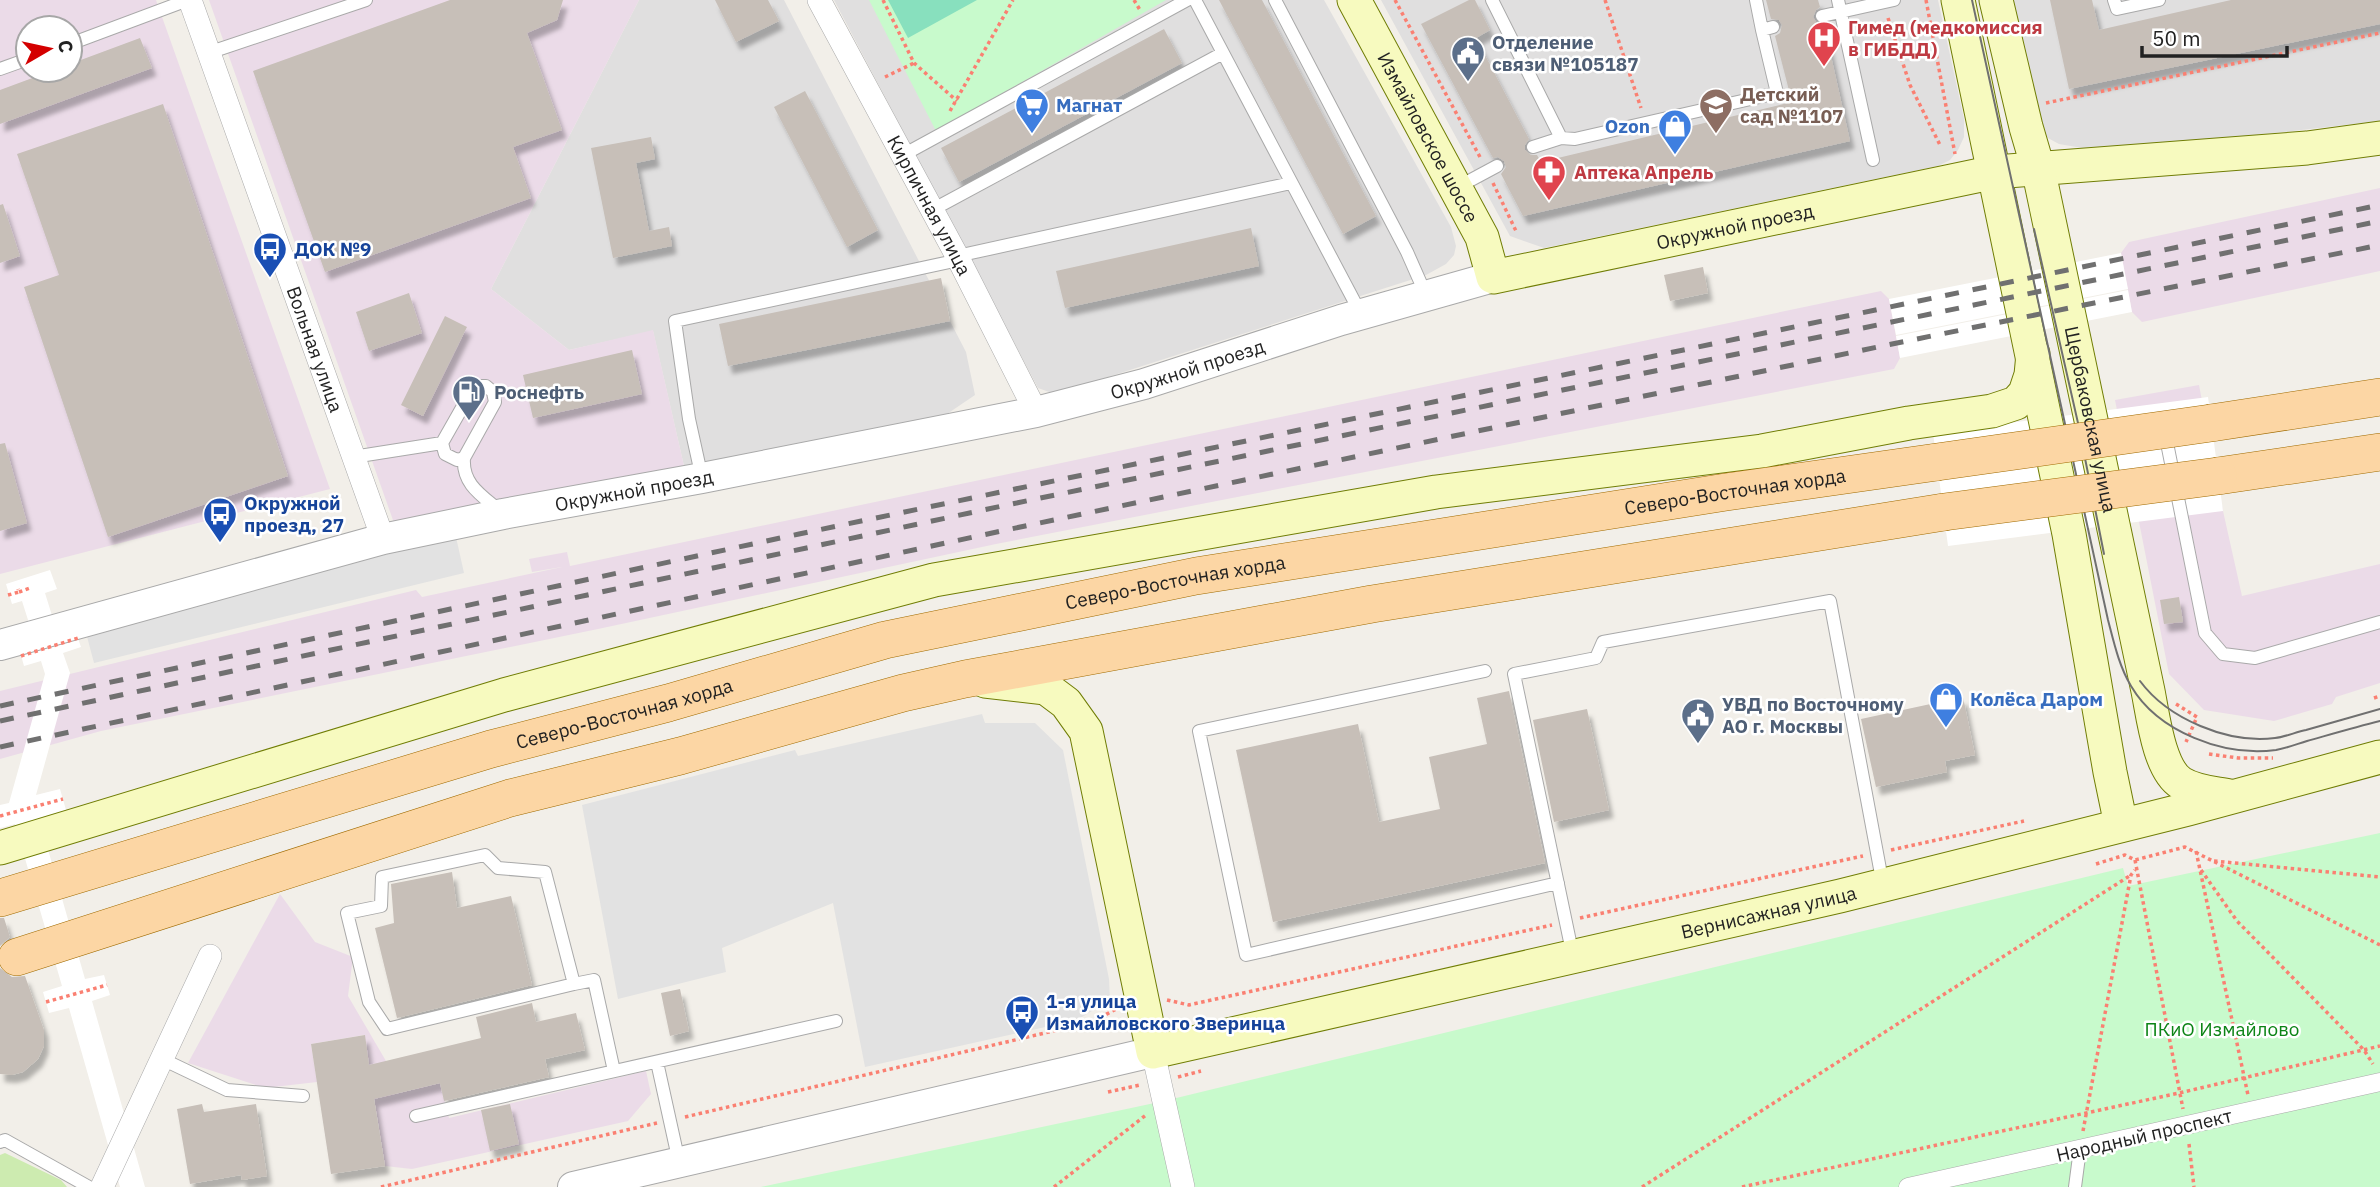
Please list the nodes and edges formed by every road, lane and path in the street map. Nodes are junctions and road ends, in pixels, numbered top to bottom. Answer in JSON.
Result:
{"nodes":[{"id":1,"x":189,"y":0,"type":"edge"},
{"id":2,"x":366,"y":0,"type":"edge"},
{"id":3,"x":819,"y":0,"type":"edge"},
{"id":4,"x":883,"y":0,"type":"edge"},
{"id":5,"x":1013,"y":0,"type":"edge"},
{"id":6,"x":1187,"y":0,"type":"edge"},
{"id":7,"x":1195,"y":0,"type":"edge"},
{"id":8,"x":1275,"y":0,"type":"edge"},
{"id":9,"x":1395,"y":0,"type":"edge"},
{"id":10,"x":1492,"y":0,"type":"edge"},
{"id":11,"x":1605,"y":0,"type":"edge"},
{"id":12,"x":1756,"y":0,"type":"edge"},
{"id":13,"x":1926,"y":0,"type":"edge"},
{"id":14,"x":1958,"y":0,"type":"edge"},
{"id":15,"x":1996,"y":0,"type":"edge"},
{"id":16,"x":2115,"y":0,"type":"edge"},
{"id":17,"x":2160,"y":0,"type":"edge"},
{"id":18,"x":1356,"y":1,"type":"edge"},
{"id":19,"x":1889,"y":1,"type":"edge"},
{"id":20,"x":1839,"y":6,"type":"edge"},
{"id":21,"x":1822,"y":16,"type":"dead end"},
{"id":22,"x":2380,"y":33,"type":"edge"},
{"id":23,"x":84,"y":39,"type":"edge"},
{"id":24,"x":208,"y":53,"type":"junction"},
{"id":25,"x":1223,"y":53,"type":"junction"},
{"id":26,"x":914,"y":63,"type":"junction"},
{"id":27,"x":881,"y":79,"type":"dead end"},
{"id":28,"x":957,"y":102,"type":"junction"},
{"id":29,"x":2044,"y":103,"type":"dead end"},
{"id":30,"x":974,"y":116,"type":"junction"},
{"id":31,"x":1646,"y":123,"type":"junction"},
{"id":32,"x":1561,"y":138,"type":"junction"},
{"id":33,"x":2380,"y":138,"type":"edge"},
{"id":34,"x":1962,"y":140,"type":"dead end"},
{"id":35,"x":929,"y":141,"type":"junction"},
{"id":36,"x":1952,"y":142,"type":"junction"},
{"id":37,"x":1940,"y":145,"type":"dead end"},
{"id":38,"x":1533,"y":147,"type":"dead end"},
{"id":39,"x":903,"y":155,"type":"junction"},
{"id":40,"x":1955,"y":155,"type":"dead end"},
{"id":41,"x":1873,"y":160,"type":"dead end"},
{"id":42,"x":2038,"y":168,"type":"junction"},
{"id":43,"x":1492,"y":169,"type":"junction"},
{"id":44,"x":1995,"y":173,"type":"junction"},
{"id":45,"x":1291,"y":183,"type":"junction"},
{"id":46,"x":1456,"y":188,"type":"junction"},
{"id":47,"x":932,"y":210,"type":"junction"},
{"id":48,"x":1517,"y":232,"type":"dead end"},
{"id":49,"x":958,"y":258,"type":"junction"},
{"id":50,"x":1493,"y":277,"type":"junction"},
{"id":51,"x":1426,"y":295,"type":"junction"},
{"id":52,"x":1361,"y":314,"type":"junction"},
{"id":53,"x":2033,"y":354,"type":"junction"},
{"id":54,"x":2380,"y":397,"type":"edge"},
{"id":55,"x":1036,"y":412,"type":"junction"},
{"id":56,"x":2161,"y":412,"type":"dead end"},
{"id":57,"x":442,"y":443,"type":"junction"},
{"id":58,"x":2380,"y":452,"type":"edge"},
{"id":59,"x":353,"y":457,"type":"junction"},
{"id":60,"x":464,"y":458,"type":"junction"},
{"id":61,"x":702,"y":478,"type":"junction"},
{"id":62,"x":503,"y":514,"type":"junction"},
{"id":63,"x":384,"y":546,"type":"junction"},
{"id":64,"x":30,"y":588,"type":"dead end"},
{"id":65,"x":8,"y":595,"type":"dead end"},
{"id":66,"x":2380,"y":622,"type":"edge"},
{"id":67,"x":78,"y":638,"type":"dead end"},
{"id":68,"x":11,"y":651,"type":"edge"},
{"id":69,"x":1485,"y":671,"type":"dead end"},
{"id":70,"x":965,"y":679,"type":"junction"},
{"id":71,"x":2380,"y":696,"type":"edge"},
{"id":72,"x":2374,"y":698,"type":"dead end"},
{"id":73,"x":2197,"y":717,"type":"dead end"},
{"id":74,"x":2183,"y":751,"type":"dead end"},
{"id":75,"x":2209,"y":754,"type":"dead end"},
{"id":76,"x":2380,"y":757,"type":"edge"},
{"id":77,"x":2277,"y":758,"type":"dead end"},
{"id":78,"x":2232,"y":797,"type":"junction"},
{"id":79,"x":63,"y":800,"type":"dead end"},
{"id":80,"x":0,"y":816,"type":"edge"},
{"id":81,"x":2031,"y":819,"type":"dead end"},
{"id":82,"x":2121,"y":825,"type":"junction"},
{"id":83,"x":0,"y":848,"type":"edge"},
{"id":84,"x":2196,"y":851,"type":"junction"},
{"id":85,"x":1876,"y":853,"type":"junction"},
{"id":86,"x":2135,"y":860,"type":"junction"},
{"id":87,"x":2212,"y":861,"type":"junction"},
{"id":88,"x":2096,"y":864,"type":"dead end"},
{"id":89,"x":2135,"y":870,"type":"junction"},
{"id":90,"x":2201,"y":870,"type":"junction"},
{"id":91,"x":2131,"y":875,"type":"junction"},
{"id":92,"x":2380,"y":877,"type":"edge"},
{"id":93,"x":1558,"y":884,"type":"junction"},
{"id":94,"x":1883,"y":886,"type":"junction"},
{"id":95,"x":0,"y":898,"type":"edge"},
{"id":96,"x":1566,"y":922,"type":"junction"},
{"id":97,"x":2380,"y":945,"type":"edge"},
{"id":98,"x":210,"y":956,"type":"dead end"},
{"id":99,"x":17,"y":957,"type":"dead end"},
{"id":100,"x":1574,"y":958,"type":"junction"},
{"id":101,"x":574,"y":984,"type":"junction"},
{"id":102,"x":107,"y":985,"type":"dead end"},
{"id":103,"x":1165,"y":1000,"type":"dead end"},
{"id":104,"x":46,"y":1002,"type":"dead end"},
{"id":105,"x":1120,"y":1007,"type":"dead end"},
{"id":106,"x":836,"y":1021,"type":"dead end"},
{"id":107,"x":2380,"y":1046,"type":"edge"},
{"id":108,"x":2364,"y":1050,"type":"junction"},
{"id":109,"x":162,"y":1059,"type":"junction"},
{"id":110,"x":657,"y":1062,"type":"junction"},
{"id":111,"x":1151,"y":1067,"type":"junction"},
{"id":112,"x":614,"y":1071,"type":"junction"},
{"id":113,"x":1201,"y":1071,"type":"dead end"},
{"id":114,"x":2377,"y":1075,"type":"edge"},
{"id":115,"x":1176,"y":1077,"type":"dead end"},
{"id":116,"x":2244,"y":1077,"type":"junction"},
{"id":117,"x":1108,"y":1092,"type":"dead end"},
{"id":118,"x":2179,"y":1093,"type":"junction"},
{"id":119,"x":303,"y":1096,"type":"dead end"},
{"id":120,"x":1164,"y":1101,"type":"junction"},
{"id":121,"x":2251,"y":1111,"type":"junction"},
{"id":122,"x":2086,"y":1113,"type":"junction"},
{"id":123,"x":416,"y":1116,"type":"dead end"},
{"id":124,"x":670,"y":1120,"type":"junction"},
{"id":125,"x":2186,"y":1125,"type":"junction"},
{"id":126,"x":0,"y":1142,"type":"edge"},
{"id":127,"x":2080,"y":1149,"type":"junction"},
{"id":128,"x":679,"y":1162,"type":"junction"},
{"id":129,"x":89,"y":1187,"type":"edge"},
{"id":130,"x":102,"y":1187,"type":"edge"},
{"id":131,"x":381,"y":1187,"type":"edge"},
{"id":132,"x":573,"y":1187,"type":"edge"},
{"id":133,"x":1054,"y":1187,"type":"edge"},
{"id":134,"x":1183,"y":1187,"type":"edge"},
{"id":135,"x":1642,"y":1187,"type":"edge"},
{"id":136,"x":1742,"y":1187,"type":"edge"},
{"id":137,"x":1908,"y":1187,"type":"edge"},
{"id":138,"x":2075,"y":1187,"type":"edge"},
{"id":139,"x":2194,"y":1187,"type":"edge"}],
"edges":[{"from":1,"to":23,"type":"lane"},
{"from":1,"to":24,"type":"street","name":"Вольная улица"},
{"from":2,"to":24,"type":"lane"},
{"from":3,"to":39,"type":"street","name":"Кирпичная улица"},
{"from":4,"to":26,"type":"path"},
{"from":5,"to":28,"type":"path"},
{"from":6,"to":30,"type":"lane"},
{"from":7,"to":25,"type":"lane"},
{"from":8,"to":51,"type":"lane"},
{"from":9,"to":43,"type":"path"},
{"from":10,"to":32,"type":"lane"},
{"from":11,"to":31,"type":"path"},
{"from":12,"to":31,"type":"lane"},
{"from":13,"to":36,"type":"path"},
{"from":14,"to":44,"type":"main road"},
{"from":15,"to":42,"type":"main road","name":"Щербаковская улица"},
{"from":16,"to":17,"type":"lane"},
{"from":18,"to":46,"type":"main road","name":"Измайловское шоссе"},
{"from":19,"to":20,"type":"lane"},
{"from":19,"to":37,"type":"path"},
{"from":20,"to":21,"type":"lane"},
{"from":20,"to":41,"type":"lane"},
{"from":22,"to":29,"type":"path"},
{"from":24,"to":59,"type":"street","name":"Вольная улица"},
{"from":25,"to":45,"type":"lane"},
{"from":25,"to":47,"type":"lane"},
{"from":26,"to":27,"type":"path"},
{"from":26,"to":28,"type":"path"},
{"from":28,"to":30,"type":"path"},
{"from":28,"to":35,"type":"path"},
{"from":30,"to":35,"type":"lane"},
{"from":31,"to":32,"type":"lane"},
{"from":32,"to":38,"type":"lane"},
{"from":33,"to":42,"type":"main road","name":"Окружной проезд"},
{"from":34,"to":36,"type":"path"},
{"from":35,"to":39,"type":"lane"},
{"from":36,"to":40,"type":"path"},
{"from":39,"to":47,"type":"street","name":"Кирпичная улица"},
{"from":42,"to":44,"type":"main road","name":"Окружной проезд"},
{"from":42,"to":78,"type":"main road","name":"Щербаковская улица"},
{"from":43,"to":46,"type":"lane"},
{"from":43,"to":48,"type":"path"},
{"from":44,"to":50,"type":"main road","name":"Окружной проезд"},
{"from":44,"to":53,"type":"main road"},
{"from":45,"to":49,"type":"lane"},
{"from":45,"to":52,"type":"lane"},
{"from":46,"to":50,"type":"main road","name":"Измайловское шоссе"},
{"from":47,"to":49,"type":"street","name":"Кирпичная улица"},
{"from":49,"to":55,"type":"street","name":"Кирпичная улица"},
{"from":49,"to":61,"type":"lane"},
{"from":50,"to":51,"type":"street","name":"Окружной проезд"},
{"from":51,"to":52,"type":"street","name":"Окружной проезд"},
{"from":52,"to":55,"type":"street","name":"Окружной проезд"},
{"from":53,"to":82,"type":"main road"},
{"from":53,"to":83,"type":"main road"},
{"from":54,"to":95,"type":"main road","name":"Северо-Восточная хорда","bridge":true},
{"from":55,"to":61,"type":"street","name":"Окружной проезд"},
{"from":56,"to":66,"type":"lane"},
{"from":57,"to":59,"type":"lane"},
{"from":57,"to":60,"type":"lane"},
{"from":57,"to":60,"type":"lane"},
{"from":58,"to":70,"type":"main road","bridge":true},
{"from":59,"to":63,"type":"street","name":"Вольная улица"},
{"from":60,"to":62,"type":"lane"},
{"from":61,"to":62,"type":"street","name":"Окружной проезд"},
{"from":62,"to":63,"type":"street","name":"Окружной проезд"},
{"from":63,"to":68,"type":"street","name":"Окружной проезд"},
{"from":64,"to":65,"type":"path"},
{"from":67,"to":68,"type":"path","bridge":true},
{"from":69,"to":93,"type":"lane"},
{"from":70,"to":99,"type":"main road"},
{"from":70,"to":111,"type":"main road"},
{"from":71,"to":72,"type":"path"},
{"from":73,"to":74,"type":"path"},
{"from":75,"to":77,"type":"path"},
{"from":76,"to":78,"type":"main road","name":"Вернисажная улица"},
{"from":78,"to":82,"type":"main road","name":"Вернисажная улица"},
{"from":79,"to":80,"type":"path","bridge":true},
{"from":81,"to":85,"type":"path"},
{"from":82,"to":94,"type":"main road","name":"Вернисажная улица"},
{"from":84,"to":86,"type":"path"},
{"from":84,"to":87,"type":"path"},
{"from":84,"to":90,"type":"path"},
{"from":85,"to":93,"type":"lane"},
{"from":85,"to":94,"type":"lane"},
{"from":85,"to":96,"type":"path"},
{"from":86,"to":88,"type":"path"},
{"from":86,"to":89,"type":"path"},
{"from":87,"to":92,"type":"path"},
{"from":87,"to":97,"type":"path"},
{"from":89,"to":91,"type":"path"},
{"from":89,"to":118,"type":"path"},
{"from":90,"to":108,"type":"path"},
{"from":90,"to":116,"type":"path"},
{"from":91,"to":122,"type":"path"},
{"from":91,"to":135,"type":"path"},
{"from":93,"to":96,"type":"lane"},
{"from":94,"to":100,"type":"main road","name":"Вернисажная улица"},
{"from":96,"to":100,"type":"lane"},
{"from":96,"to":103,"type":"path"},
{"from":98,"to":109,"type":"street"},
{"from":100,"to":111,"type":"main road","name":"Вернисажная улица"},
{"from":101,"to":101,"type":"lane"},
{"from":101,"to":112,"type":"lane"},
{"from":102,"to":104,"type":"path","bridge":true},
{"from":105,"to":124,"type":"path"},
{"from":106,"to":110,"type":"lane"},
{"from":107,"to":108,"type":"path"},
{"from":108,"to":114,"type":"path"},
{"from":108,"to":116,"type":"path"},
{"from":109,"to":119,"type":"lane"},
{"from":109,"to":130,"type":"street"},
{"from":110,"to":112,"type":"lane"},
{"from":110,"to":124,"type":"lane"},
{"from":111,"to":117,"type":"path"},
{"from":111,"to":120,"type":"street"},
{"from":111,"to":128,"type":"street"},
{"from":112,"to":123,"type":"lane"},
{"from":113,"to":115,"type":"path"},
{"from":114,"to":121,"type":"street","name":"Народный проспект"},
{"from":116,"to":118,"type":"path"},
{"from":116,"to":121,"type":"path"},
{"from":118,"to":122,"type":"path"},
{"from":118,"to":125,"type":"path"},
{"from":120,"to":133,"type":"path"},
{"from":120,"to":134,"type":"street"},
{"from":121,"to":125,"type":"street","name":"Народный проспект"},
{"from":122,"to":127,"type":"path"},
{"from":122,"to":136,"type":"path"},
{"from":124,"to":128,"type":"lane"},
{"from":124,"to":131,"type":"path"},
{"from":125,"to":127,"type":"street","name":"Народный проспект"},
{"from":125,"to":139,"type":"path"},
{"from":126,"to":129,"type":"lane"},
{"from":127,"to":137,"type":"street","name":"Народный проспект"},
{"from":127,"to":138,"type":"lane"},
{"from":128,"to":132,"type":"street"}]}
